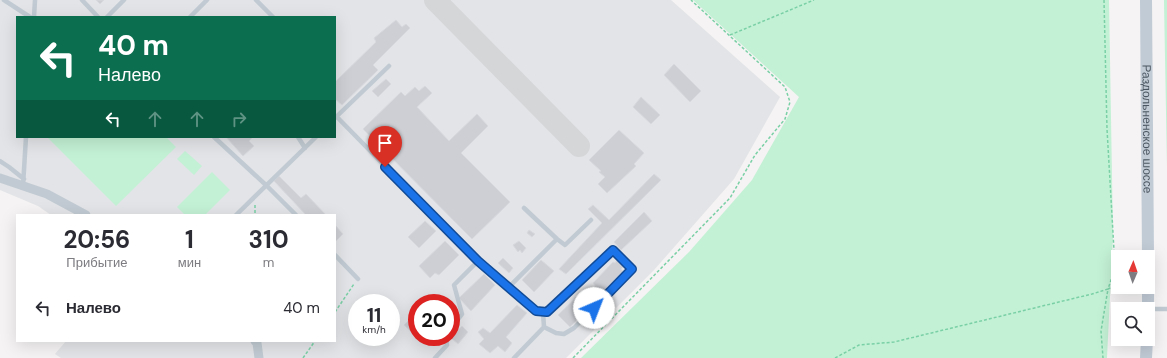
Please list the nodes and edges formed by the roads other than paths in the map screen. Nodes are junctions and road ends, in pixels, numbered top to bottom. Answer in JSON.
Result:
{"nodes":[{"id":1,"x":4,"y":0,"type":"edge"},
{"id":2,"x":35,"y":0,"type":"edge"},
{"id":3,"x":82,"y":0,"type":"edge"},
{"id":4,"x":124,"y":0,"type":"edge"},
{"id":5,"x":207,"y":0,"type":"edge"},
{"id":6,"x":256,"y":0,"type":"edge"},
{"id":7,"x":1146,"y":0,"type":"edge"},
{"id":8,"x":28,"y":16,"type":"edge"},
{"id":9,"x":34,"y":16,"type":"edge"},
{"id":10,"x":97,"y":16,"type":"edge"},
{"id":11,"x":108,"y":16,"type":"edge"},
{"id":12,"x":191,"y":16,"type":"edge"},
{"id":13,"x":272,"y":16,"type":"edge"},
{"id":14,"x":389,"y":66,"type":"dead end"},
{"id":15,"x":336,"y":118,"type":"edge"},
{"id":16,"x":26,"y":138,"type":"edge"},
{"id":17,"x":215,"y":138,"type":"edge"},
{"id":18,"x":299,"y":138,"type":"edge"},
{"id":19,"x":315,"y":138,"type":"edge"},
{"id":20,"x":305,"y":148,"type":"junction"},
{"id":21,"x":0,"y":161,"type":"edge"},
{"id":22,"x":0,"y":178,"type":"edge"},
{"id":23,"x":23,"y":182,"type":"junction"},
{"id":24,"x":267,"y":186,"type":"junction"},
{"id":25,"x":524,"y":208,"type":"dead end"},
{"id":26,"x":84,"y":214,"type":"edge"},
{"id":27,"x":237,"y":214,"type":"edge"},
{"id":28,"x":295,"y":214,"type":"edge"},
{"id":29,"x":592,"y":220,"type":"dead end"},
{"id":30,"x":557,"y":239,"type":"junction"},
{"id":31,"x":1148,"y":250,"type":"edge"},
{"id":32,"x":336,"y":256,"type":"edge"},
{"id":33,"x":478,"y":261,"type":"junction"},
{"id":34,"x":358,"y":279,"type":"road end"},
{"id":35,"x":508,"y":288,"type":"junction"},
{"id":36,"x":456,"y":294,"type":"edge"},
{"id":37,"x":460,"y":307,"type":"edge"},
{"id":38,"x":1155,"y":309,"type":"edge"},
{"id":39,"x":1167,"y":309,"type":"edge"},
{"id":40,"x":543,"y":312,"type":"junction"},
{"id":41,"x":460,"y":317,"type":"edge"},
{"id":42,"x":544,"y":327,"type":"junction"},
{"id":43,"x":256,"y":342,"type":"edge"},
{"id":44,"x":446,"y":346,"type":"edge"},
{"id":45,"x":1147,"y":346,"type":"edge"},
{"id":46,"x":259,"y":358,"type":"edge"},
{"id":47,"x":435,"y":358,"type":"edge"},
{"id":48,"x":514,"y":358,"type":"edge"},
{"id":49,"x":1146,"y":358,"type":"edge"}],
"edges":[{"from":1,"to":8,"type":"lane"},
{"from":2,"to":9,"type":"lane"},
{"from":3,"to":10,"type":"lane"},
{"from":4,"to":11,"type":"lane"},
{"from":5,"to":12,"type":"lane"},
{"from":6,"to":13,"type":"lane"},
{"from":7,"to":31,"type":"main road","name":"Раздольненское шоссе"},
{"from":14,"to":15,"type":"lane"},
{"from":15,"to":33,"type":"lane"},
{"from":16,"to":23,"type":"lane"},
{"from":17,"to":24,"type":"lane"},
{"from":18,"to":20,"type":"lane"},
{"from":19,"to":20,"type":"lane"},
{"from":20,"to":24,"type":"lane"},
{"from":21,"to":23,"type":"lane"},
{"from":22,"to":23,"type":"street"},
{"from":23,"to":26,"type":"street"},
{"from":24,"to":27,"type":"lane"},
{"from":24,"to":28,"type":"lane"},
{"from":25,"to":30,"type":"lane"},
{"from":29,"to":30,"type":"lane"},
{"from":30,"to":35,"type":"lane"},
{"from":32,"to":34,"type":"lane"},
{"from":33,"to":35,"type":"lane"},
{"from":33,"to":36,"type":"lane"},
{"from":35,"to":40,"type":"lane"},
{"from":37,"to":41,"type":"lane"},
{"from":38,"to":39,"type":"lane"},
{"from":40,"to":42,"type":"lane"},
{"from":40,"to":42,"type":"lane"},
{"from":42,"to":48,"type":"lane"},
{"from":43,"to":46,"type":"street"},
{"from":44,"to":47,"type":"lane"},
{"from":45,"to":49,"type":"main road"}]}
